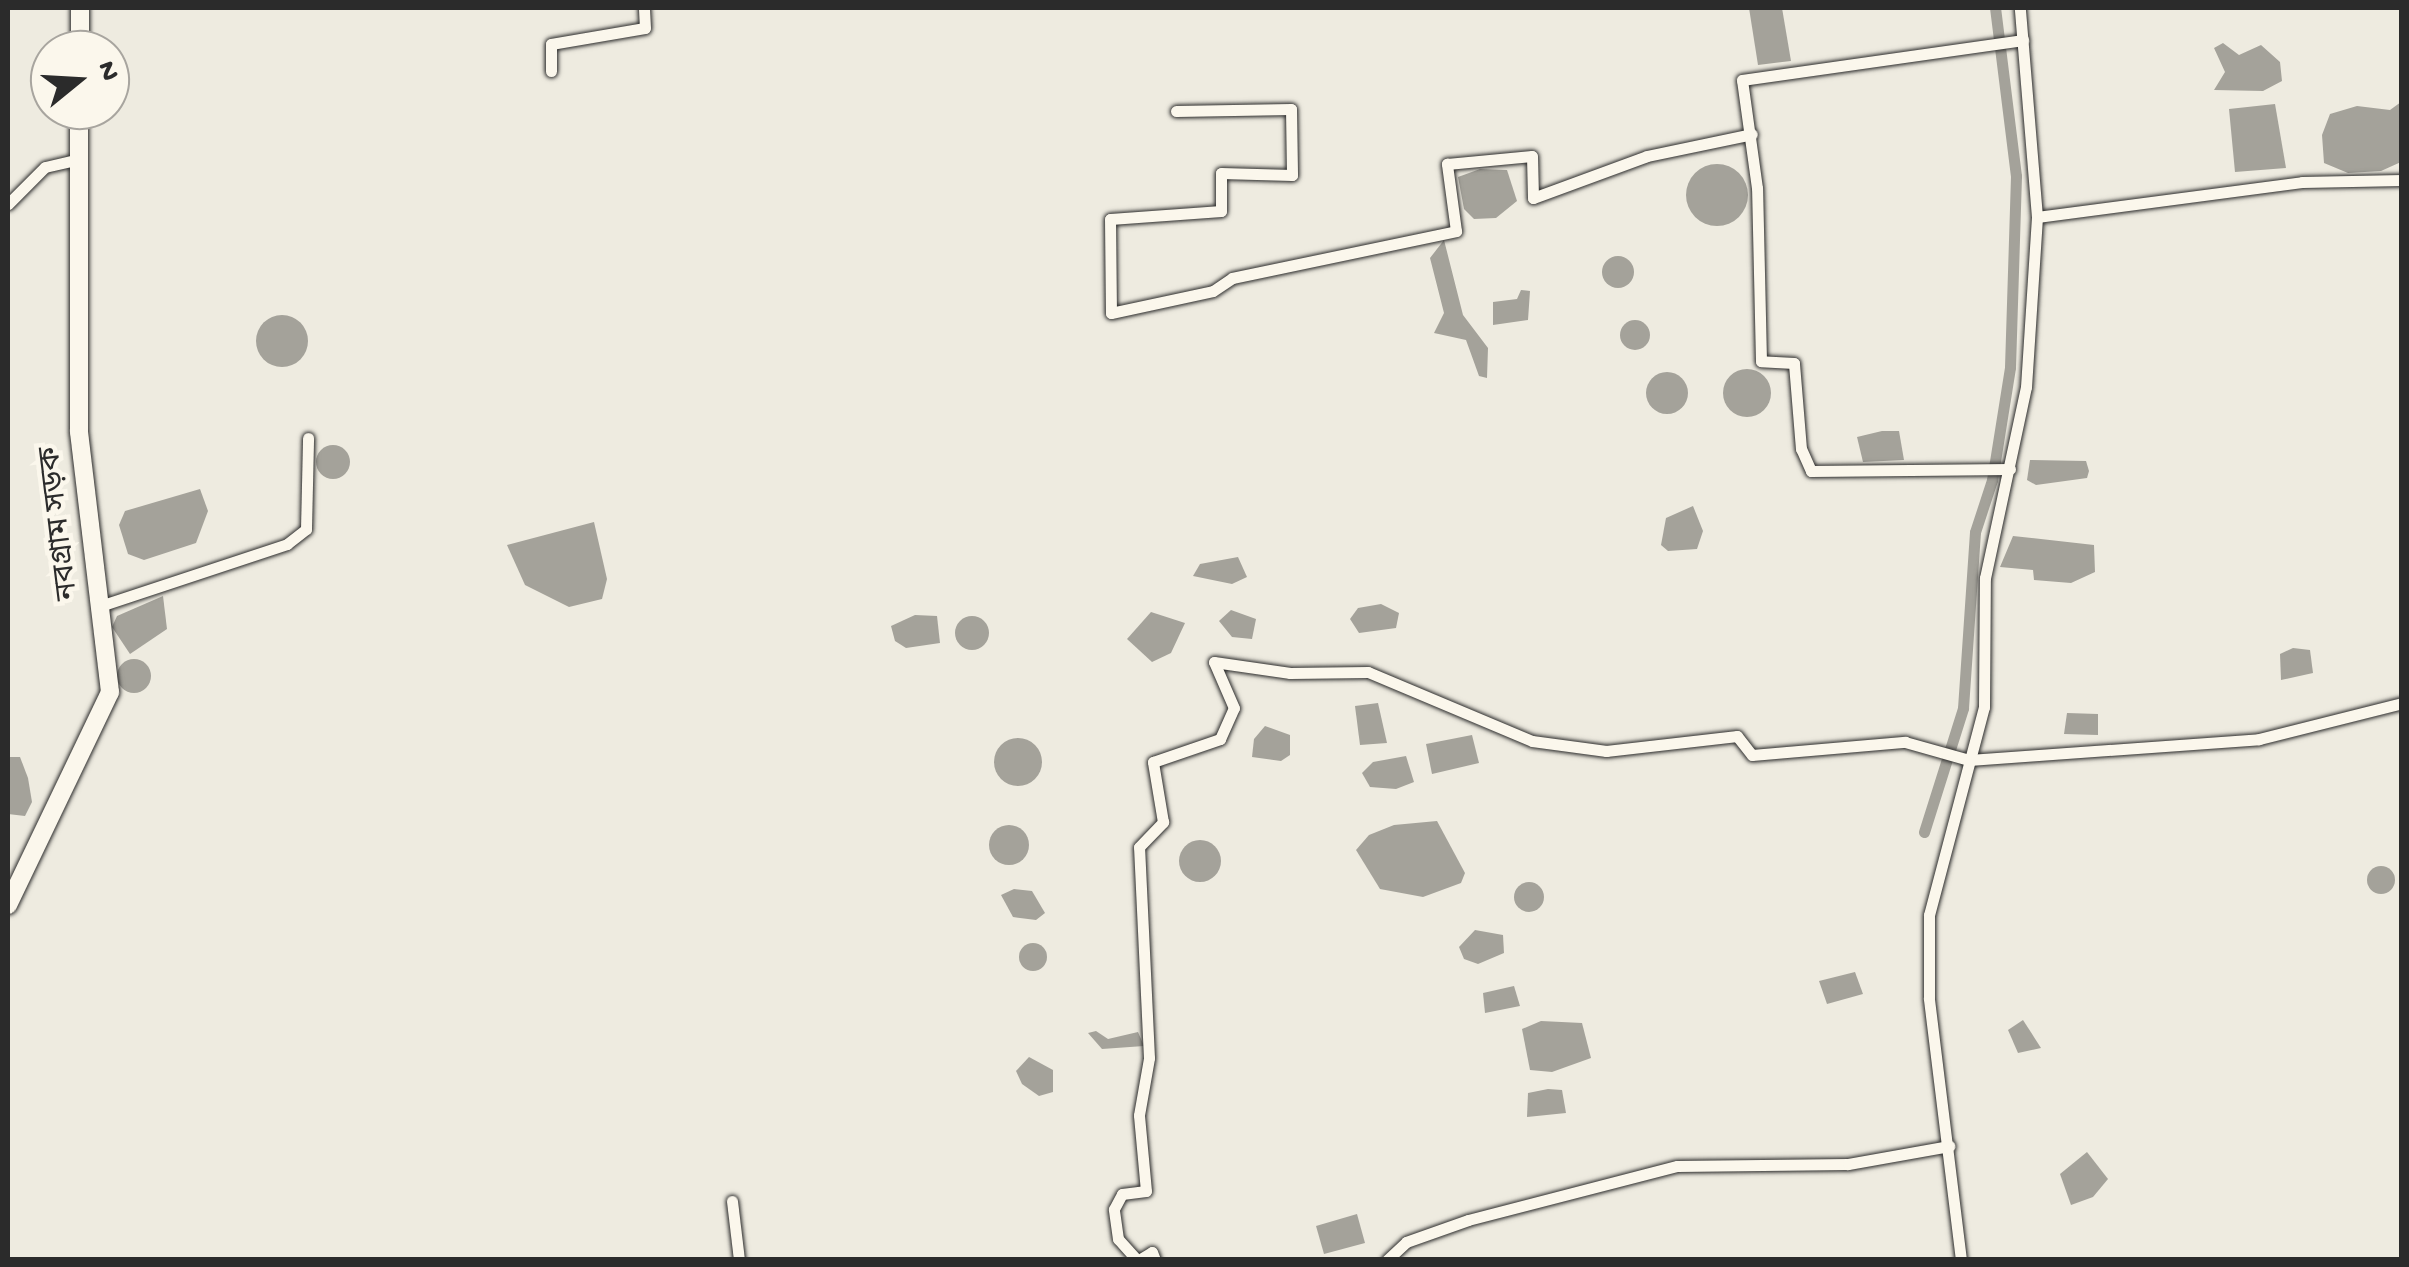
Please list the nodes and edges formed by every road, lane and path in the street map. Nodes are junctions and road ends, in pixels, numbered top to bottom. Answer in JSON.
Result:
{"nodes":[{"id":1,"x":644,"y":8,"type":"edge"},
{"id":2,"x":2020,"y":8,"type":"edge"},
{"id":3,"x":2023,"y":40,"type":"junction"},
{"id":4,"x":551,"y":71,"type":"dead end"},
{"id":5,"x":1176,"y":111,"type":"dead end"},
{"id":6,"x":80,"y":130,"type":"edge"},
{"id":7,"x":1752,"y":134,"type":"junction"},
{"id":8,"x":80,"y":159,"type":"junction"},
{"id":9,"x":2402,"y":180,"type":"edge"},
{"id":10,"x":8,"y":204,"type":"edge"},
{"id":11,"x":2037,"y":218,"type":"junction"},
{"id":12,"x":308,"y":438,"type":"dead end"},
{"id":13,"x":2007,"y":469,"type":"junction"},
{"id":14,"x":100,"y":606,"type":"junction"},
{"id":15,"x":2402,"y":703,"type":"edge"},
{"id":16,"x":1970,"y":760,"type":"junction"},
{"id":17,"x":8,"y":905,"type":"edge"},
{"id":18,"x":1946,"y":1147,"type":"junction"},
{"id":19,"x":732,"y":1200,"type":"dead end"},
{"id":20,"x":739,"y":1260,"type":"edge"},
{"id":21,"x":1138,"y":1260,"type":"edge"},
{"id":22,"x":1155,"y":1260,"type":"edge"},
{"id":23,"x":1387,"y":1260,"type":"edge"},
{"id":24,"x":1962,"y":1260,"type":"edge"}],
"edges":[{"from":1,"to":4,"type":"street"},
{"from":2,"to":3,"type":"street"},
{"from":3,"to":7,"type":"street"},
{"from":3,"to":11,"type":"street"},
{"from":5,"to":7,"type":"street"},
{"from":6,"to":8,"type":"main road","name":"নবগ্রাম সড়ক"},
{"from":7,"to":13,"type":"street"},
{"from":8,"to":10,"type":"street"},
{"from":8,"to":14,"type":"main road","name":"নবগ্রাম সড়ক"},
{"from":9,"to":11,"type":"street"},
{"from":11,"to":13,"type":"street"},
{"from":12,"to":14,"type":"street"},
{"from":13,"to":16,"type":"street"},
{"from":14,"to":17,"type":"main road","name":"নবগ্রাম সড়ক"},
{"from":15,"to":16,"type":"street"},
{"from":16,"to":18,"type":"street"},
{"from":16,"to":21,"type":"street"},
{"from":18,"to":23,"type":"street"},
{"from":18,"to":24,"type":"street"},
{"from":19,"to":20,"type":"street"},
{"from":21,"to":22,"type":"street"}]}
